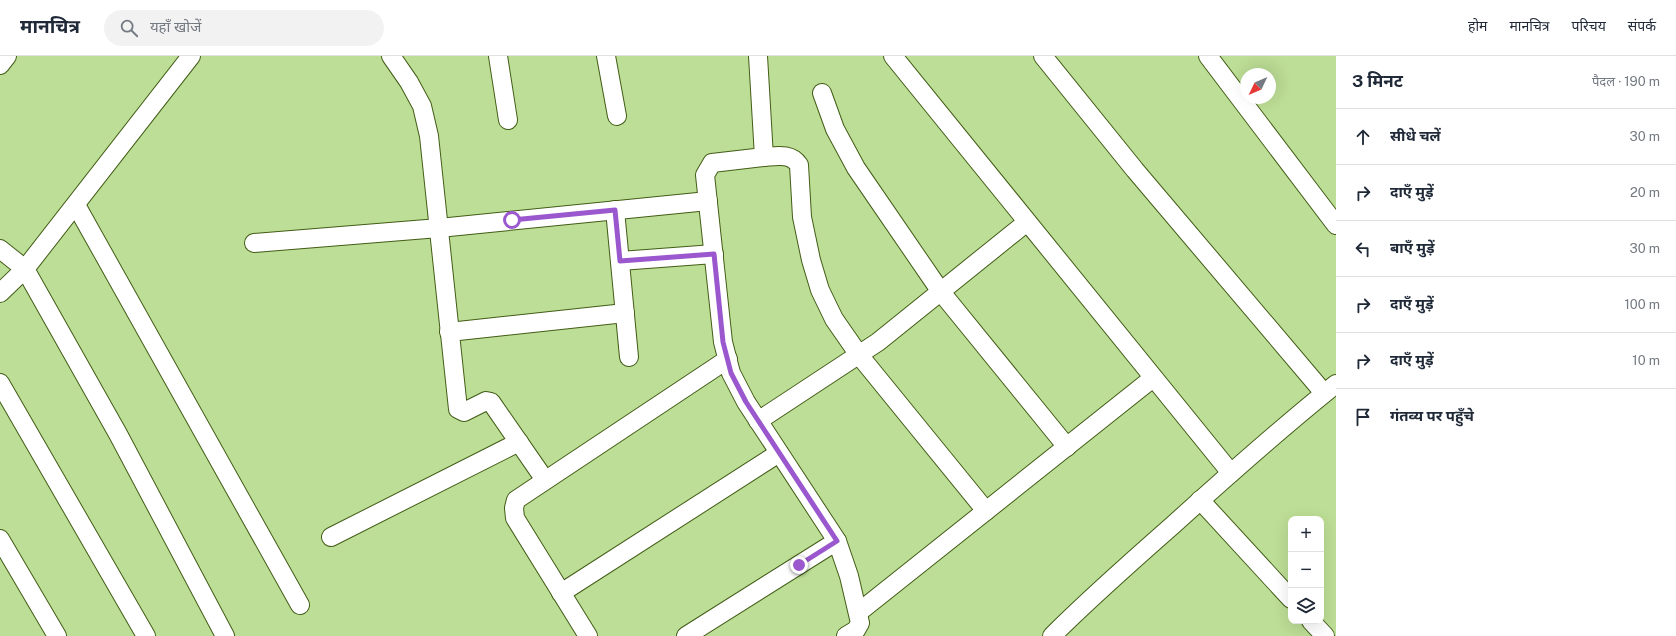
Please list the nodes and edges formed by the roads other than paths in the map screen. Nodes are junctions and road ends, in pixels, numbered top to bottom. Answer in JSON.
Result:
{"nodes":[{"id":1,"x":7,"y":56,"type":"edge"},
{"id":2,"x":191,"y":56,"type":"edge"},
{"id":3,"x":391,"y":56,"type":"edge"},
{"id":4,"x":498,"y":56,"type":"edge"},
{"id":5,"x":606,"y":56,"type":"edge"},
{"id":6,"x":758,"y":56,"type":"edge"},
{"id":7,"x":892,"y":56,"type":"edge"},
{"id":8,"x":1043,"y":56,"type":"edge"},
{"id":9,"x":1208,"y":56,"type":"edge"},
{"id":10,"x":0,"y":64,"type":"edge"},
{"id":11,"x":822,"y":93,"type":"dead end"},
{"id":12,"x":617,"y":116,"type":"dead end"},
{"id":13,"x":508,"y":120,"type":"dead end"},
{"id":14,"x":764,"y":157,"type":"junction"},
{"id":15,"x":708,"y":201,"type":"junction"},
{"id":16,"x":76,"y":205,"type":"junction"},
{"id":17,"x":615,"y":210,"type":"junction"},
{"id":18,"x":1027,"y":222,"type":"junction"},
{"id":19,"x":1336,"y":224,"type":"edge"},
{"id":20,"x":438,"y":228,"type":"junction"},
{"id":21,"x":254,"y":243,"type":"dead end"},
{"id":22,"x":0,"y":249,"type":"edge"},
{"id":23,"x":714,"y":254,"type":"junction"},
{"id":24,"x":620,"y":261,"type":"junction"},
{"id":25,"x":25,"y":270,"type":"junction"},
{"id":26,"x":941,"y":292,"type":"junction"},
{"id":27,"x":0,"y":293,"type":"edge"},
{"id":28,"x":625,"y":313,"type":"junction"},
{"id":29,"x":449,"y":332,"type":"junction"},
{"id":30,"x":859,"y":355,"type":"junction"},
{"id":31,"x":629,"y":357,"type":"dead end"},
{"id":32,"x":728,"y":359,"type":"junction"},
{"id":33,"x":1153,"y":378,"type":"junction"},
{"id":34,"x":0,"y":383,"type":"edge"},
{"id":35,"x":1330,"y":389,"type":"edge"},
{"id":36,"x":758,"y":421,"type":"junction"},
{"id":37,"x":519,"y":442,"type":"junction"},
{"id":38,"x":1067,"y":447,"type":"junction"},
{"id":39,"x":778,"y":453,"type":"junction"},
{"id":40,"x":1230,"y":473,"type":"junction"},
{"id":41,"x":545,"y":480,"type":"junction"},
{"id":42,"x":1200,"y":500,"type":"junction"},
{"id":43,"x":986,"y":511,"type":"junction"},
{"id":44,"x":331,"y":536,"type":"dead end"},
{"id":45,"x":0,"y":540,"type":"edge"},
{"id":46,"x":837,"y":541,"type":"junction"},
{"id":47,"x":561,"y":593,"type":"junction"},
{"id":48,"x":1288,"y":596,"type":"edge"},
{"id":49,"x":300,"y":605,"type":"dead end"},
{"id":50,"x":859,"y":612,"type":"junction"},
{"id":51,"x":1314,"y":624,"type":"edge"},
{"id":52,"x":57,"y":636,"type":"edge"},
{"id":53,"x":146,"y":636,"type":"edge"},
{"id":54,"x":225,"y":636,"type":"edge"},
{"id":55,"x":588,"y":636,"type":"edge"},
{"id":56,"x":686,"y":636,"type":"edge"},
{"id":57,"x":846,"y":636,"type":"edge"},
{"id":58,"x":1052,"y":636,"type":"edge"},
{"id":59,"x":1325,"y":636,"type":"edge"}],
"edges":[{"from":1,"to":10,"type":"street"},
{"from":2,"to":16,"type":"street"},
{"from":3,"to":20,"type":"street"},
{"from":4,"to":13,"type":"street"},
{"from":5,"to":12,"type":"street"},
{"from":6,"to":14,"type":"street"},
{"from":7,"to":18,"type":"street"},
{"from":8,"to":35,"type":"street"},
{"from":9,"to":19,"type":"street"},
{"from":11,"to":26,"type":"street"},
{"from":14,"to":15,"type":"street"},
{"from":14,"to":30,"type":"street"},
{"from":15,"to":17,"type":"street"},
{"from":15,"to":23,"type":"street"},
{"from":16,"to":25,"type":"street"},
{"from":16,"to":49,"type":"street"},
{"from":17,"to":20,"type":"street"},
{"from":17,"to":24,"type":"street"},
{"from":18,"to":26,"type":"street"},
{"from":18,"to":33,"type":"street"},
{"from":20,"to":21,"type":"street"},
{"from":20,"to":29,"type":"street"},
{"from":22,"to":25,"type":"street"},
{"from":23,"to":24,"type":"street"},
{"from":23,"to":32,"type":"street"},
{"from":24,"to":28,"type":"street"},
{"from":25,"to":27,"type":"street"},
{"from":25,"to":54,"type":"street"},
{"from":26,"to":30,"type":"street"},
{"from":26,"to":38,"type":"street"},
{"from":28,"to":29,"type":"street"},
{"from":28,"to":31,"type":"street"},
{"from":29,"to":37,"type":"street"},
{"from":30,"to":36,"type":"street"},
{"from":30,"to":43,"type":"street"},
{"from":32,"to":36,"type":"street"},
{"from":32,"to":41,"type":"street"},
{"from":33,"to":38,"type":"street"},
{"from":33,"to":40,"type":"street"},
{"from":34,"to":53,"type":"street"},
{"from":35,"to":40,"type":"street"},
{"from":36,"to":39,"type":"street"},
{"from":37,"to":41,"type":"street"},
{"from":37,"to":44,"type":"street"},
{"from":38,"to":43,"type":"street"},
{"from":39,"to":46,"type":"street"},
{"from":39,"to":47,"type":"street"},
{"from":40,"to":42,"type":"street"},
{"from":41,"to":47,"type":"street"},
{"from":42,"to":48,"type":"street"},
{"from":42,"to":58,"type":"street"},
{"from":43,"to":50,"type":"street"},
{"from":45,"to":52,"type":"street"},
{"from":46,"to":50,"type":"street"},
{"from":46,"to":56,"type":"street"},
{"from":47,"to":55,"type":"street"},
{"from":50,"to":57,"type":"street"},
{"from":51,"to":59,"type":"street"}]}
